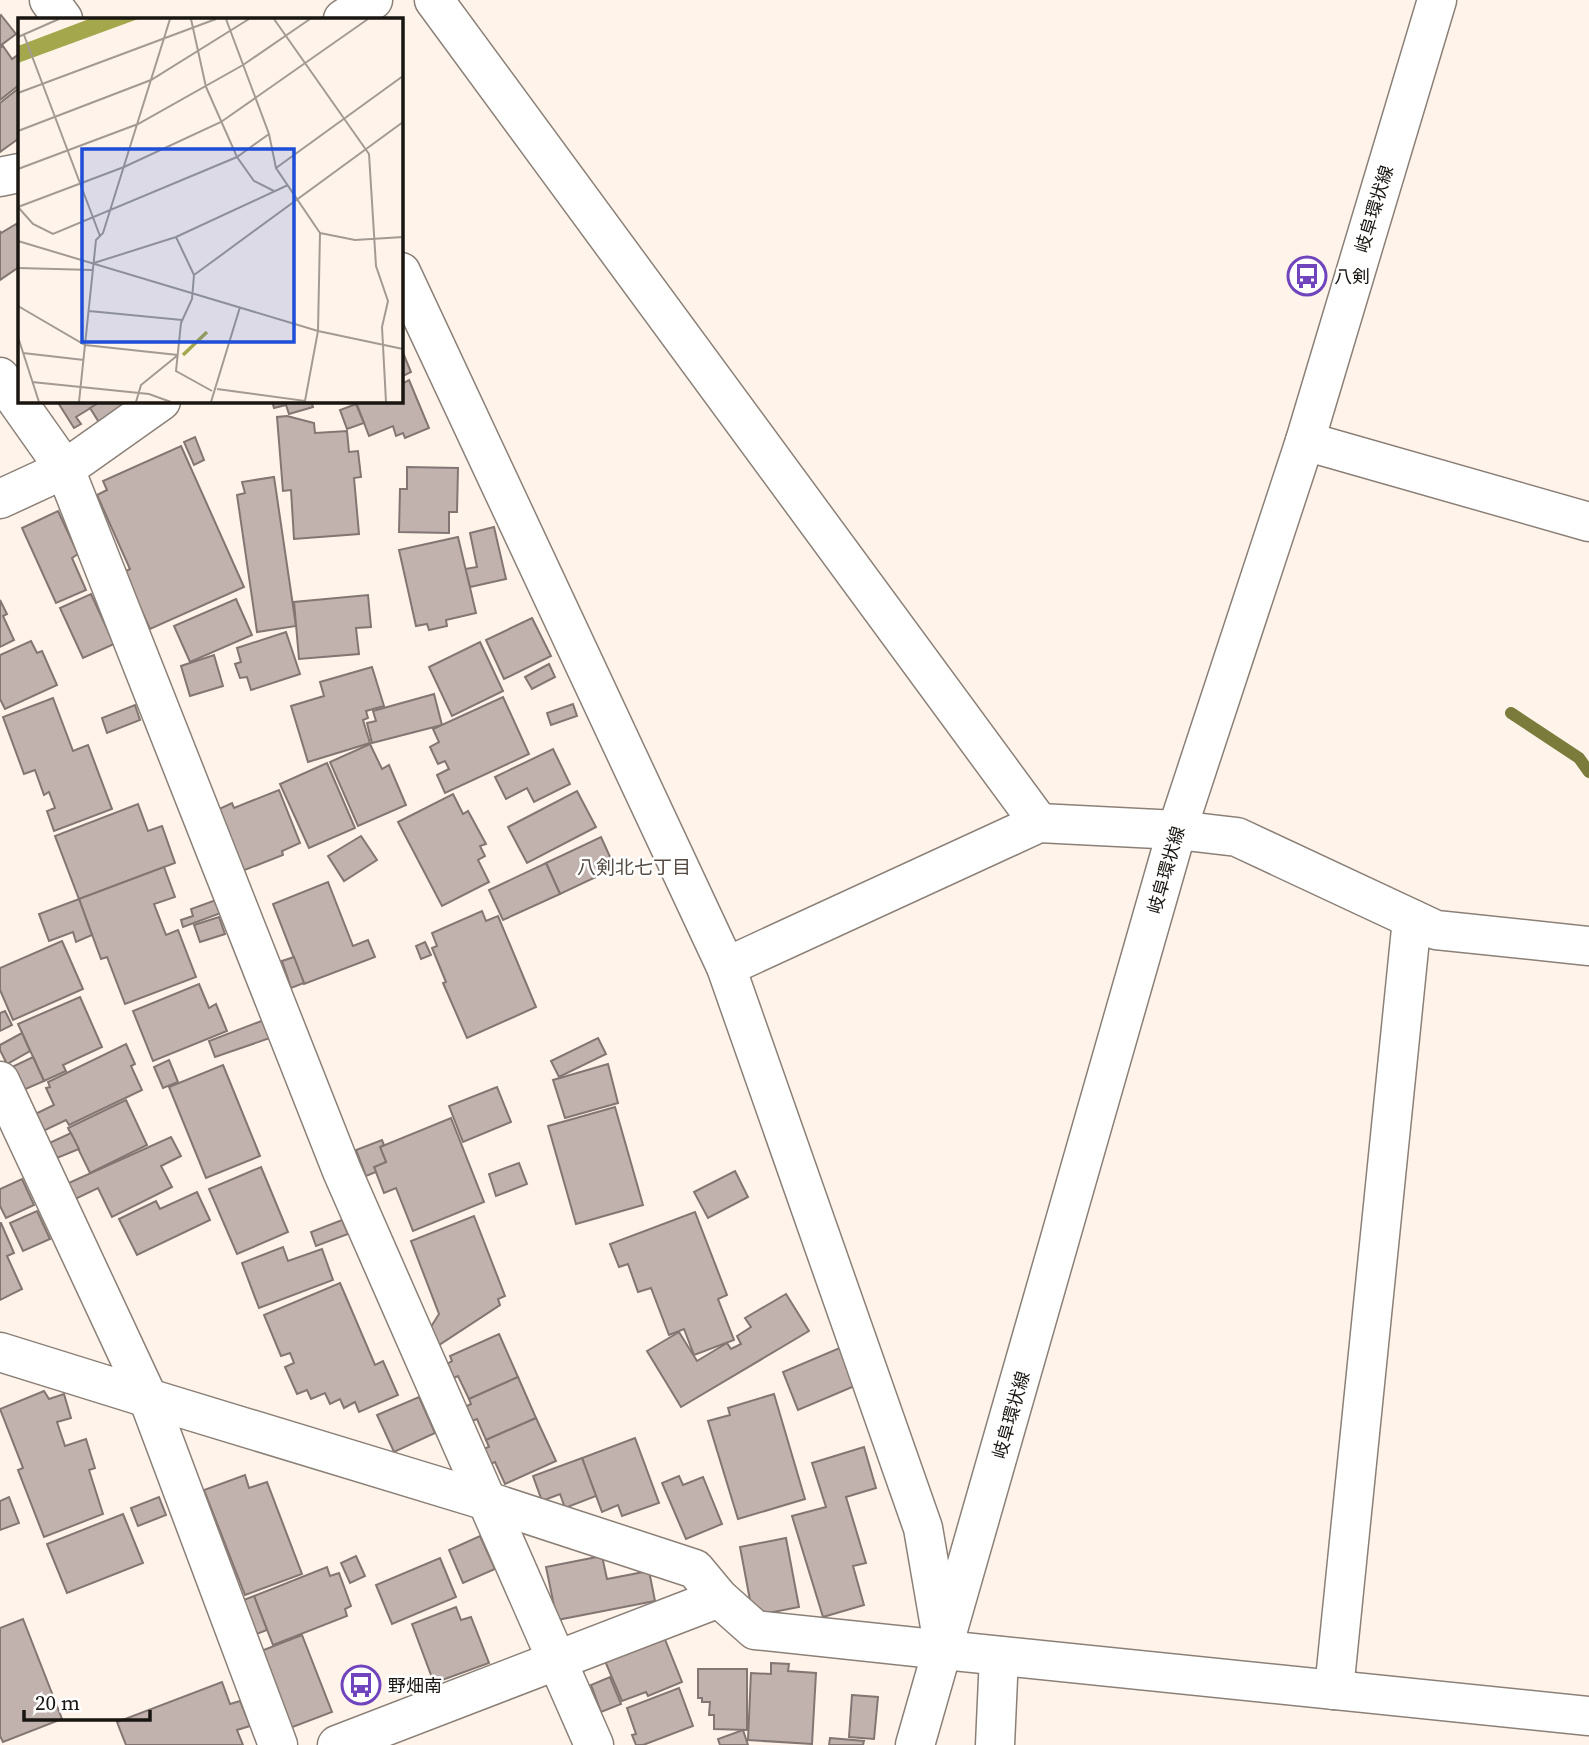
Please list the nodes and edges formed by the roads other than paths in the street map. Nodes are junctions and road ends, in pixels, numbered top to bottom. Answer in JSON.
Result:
{"nodes":[{"id":1,"x":49,"y":0,"type":"edge"},
{"id":2,"x":373,"y":0,"type":"edge"},
{"id":3,"x":434,"y":0,"type":"edge"},
{"id":4,"x":1437,"y":0,"type":"edge"},
{"id":5,"x":62,"y":18,"type":"edge"},
{"id":6,"x":345,"y":18,"type":"edge"},
{"id":7,"x":18,"y":173,"type":"edge"},
{"id":8,"x":0,"y":177,"type":"edge"},
{"id":9,"x":402,"y":274,"type":"edge"},
{"id":10,"x":0,"y":377,"type":"edge"},
{"id":11,"x":160,"y":402,"type":"edge"},
{"id":12,"x":1305,"y":441,"type":"junction"},
{"id":13,"x":65,"y":469,"type":"junction"},
{"id":14,"x":0,"y":499,"type":"edge"},
{"id":15,"x":1589,"y":522,"type":"edge"},
{"id":16,"x":1039,"y":823,"type":"junction"},
{"id":17,"x":1177,"y":830,"type":"junction"},
{"id":18,"x":1412,"y":919,"type":"junction"},
{"id":19,"x":1589,"y":946,"type":"edge"},
{"id":20,"x":726,"y":967,"type":"junction"},
{"id":21,"x":0,"y":1082,"type":"edge"},
{"id":22,"x":0,"y":1352,"type":"edge"},
{"id":23,"x":148,"y":1398,"type":"junction"},
{"id":24,"x":487,"y":1501,"type":"junction"},
{"id":25,"x":719,"y":1598,"type":"junction"},
{"id":26,"x":944,"y":1650,"type":"junction"},
{"id":27,"x":999,"y":1656,"type":"junction"},
{"id":28,"x":556,"y":1659,"type":"junction"},
{"id":29,"x":1334,"y":1690,"type":"junction"},
{"id":30,"x":1589,"y":1716,"type":"edge"},
{"id":31,"x":278,"y":1745,"type":"edge"},
{"id":32,"x":337,"y":1745,"type":"edge"},
{"id":33,"x":594,"y":1745,"type":"edge"},
{"id":34,"x":915,"y":1745,"type":"edge"},
{"id":35,"x":995,"y":1745,"type":"edge"}],
"edges":[{"from":1,"to":5,"type":"street"},
{"from":2,"to":6,"type":"street"},
{"from":3,"to":16,"type":"street"},
{"from":4,"to":12,"type":"street","name":"岐阜環状線"},
{"from":7,"to":8,"type":"street"},
{"from":9,"to":20,"type":"street"},
{"from":10,"to":13,"type":"street"},
{"from":11,"to":13,"type":"street"},
{"from":12,"to":15,"type":"street"},
{"from":12,"to":17,"type":"street","name":"岐阜環状線"},
{"from":13,"to":14,"type":"street"},
{"from":13,"to":24,"type":"street"},
{"from":16,"to":17,"type":"street"},
{"from":16,"to":20,"type":"street"},
{"from":17,"to":18,"type":"street"},
{"from":17,"to":26,"type":"street","name":"岐阜環状線"},
{"from":18,"to":19,"type":"street"},
{"from":18,"to":29,"type":"street"},
{"from":20,"to":26,"type":"street"},
{"from":21,"to":23,"type":"street"},
{"from":22,"to":23,"type":"street"},
{"from":23,"to":24,"type":"street"},
{"from":23,"to":31,"type":"street"},
{"from":24,"to":25,"type":"street"},
{"from":24,"to":28,"type":"street"},
{"from":25,"to":26,"type":"street"},
{"from":25,"to":28,"type":"street"},
{"from":26,"to":27,"type":"street"},
{"from":26,"to":34,"type":"street","name":"岐阜環状線"},
{"from":27,"to":29,"type":"street"},
{"from":27,"to":35,"type":"street"},
{"from":28,"to":32,"type":"street"},
{"from":28,"to":33,"type":"street"},
{"from":29,"to":30,"type":"street"}]}
